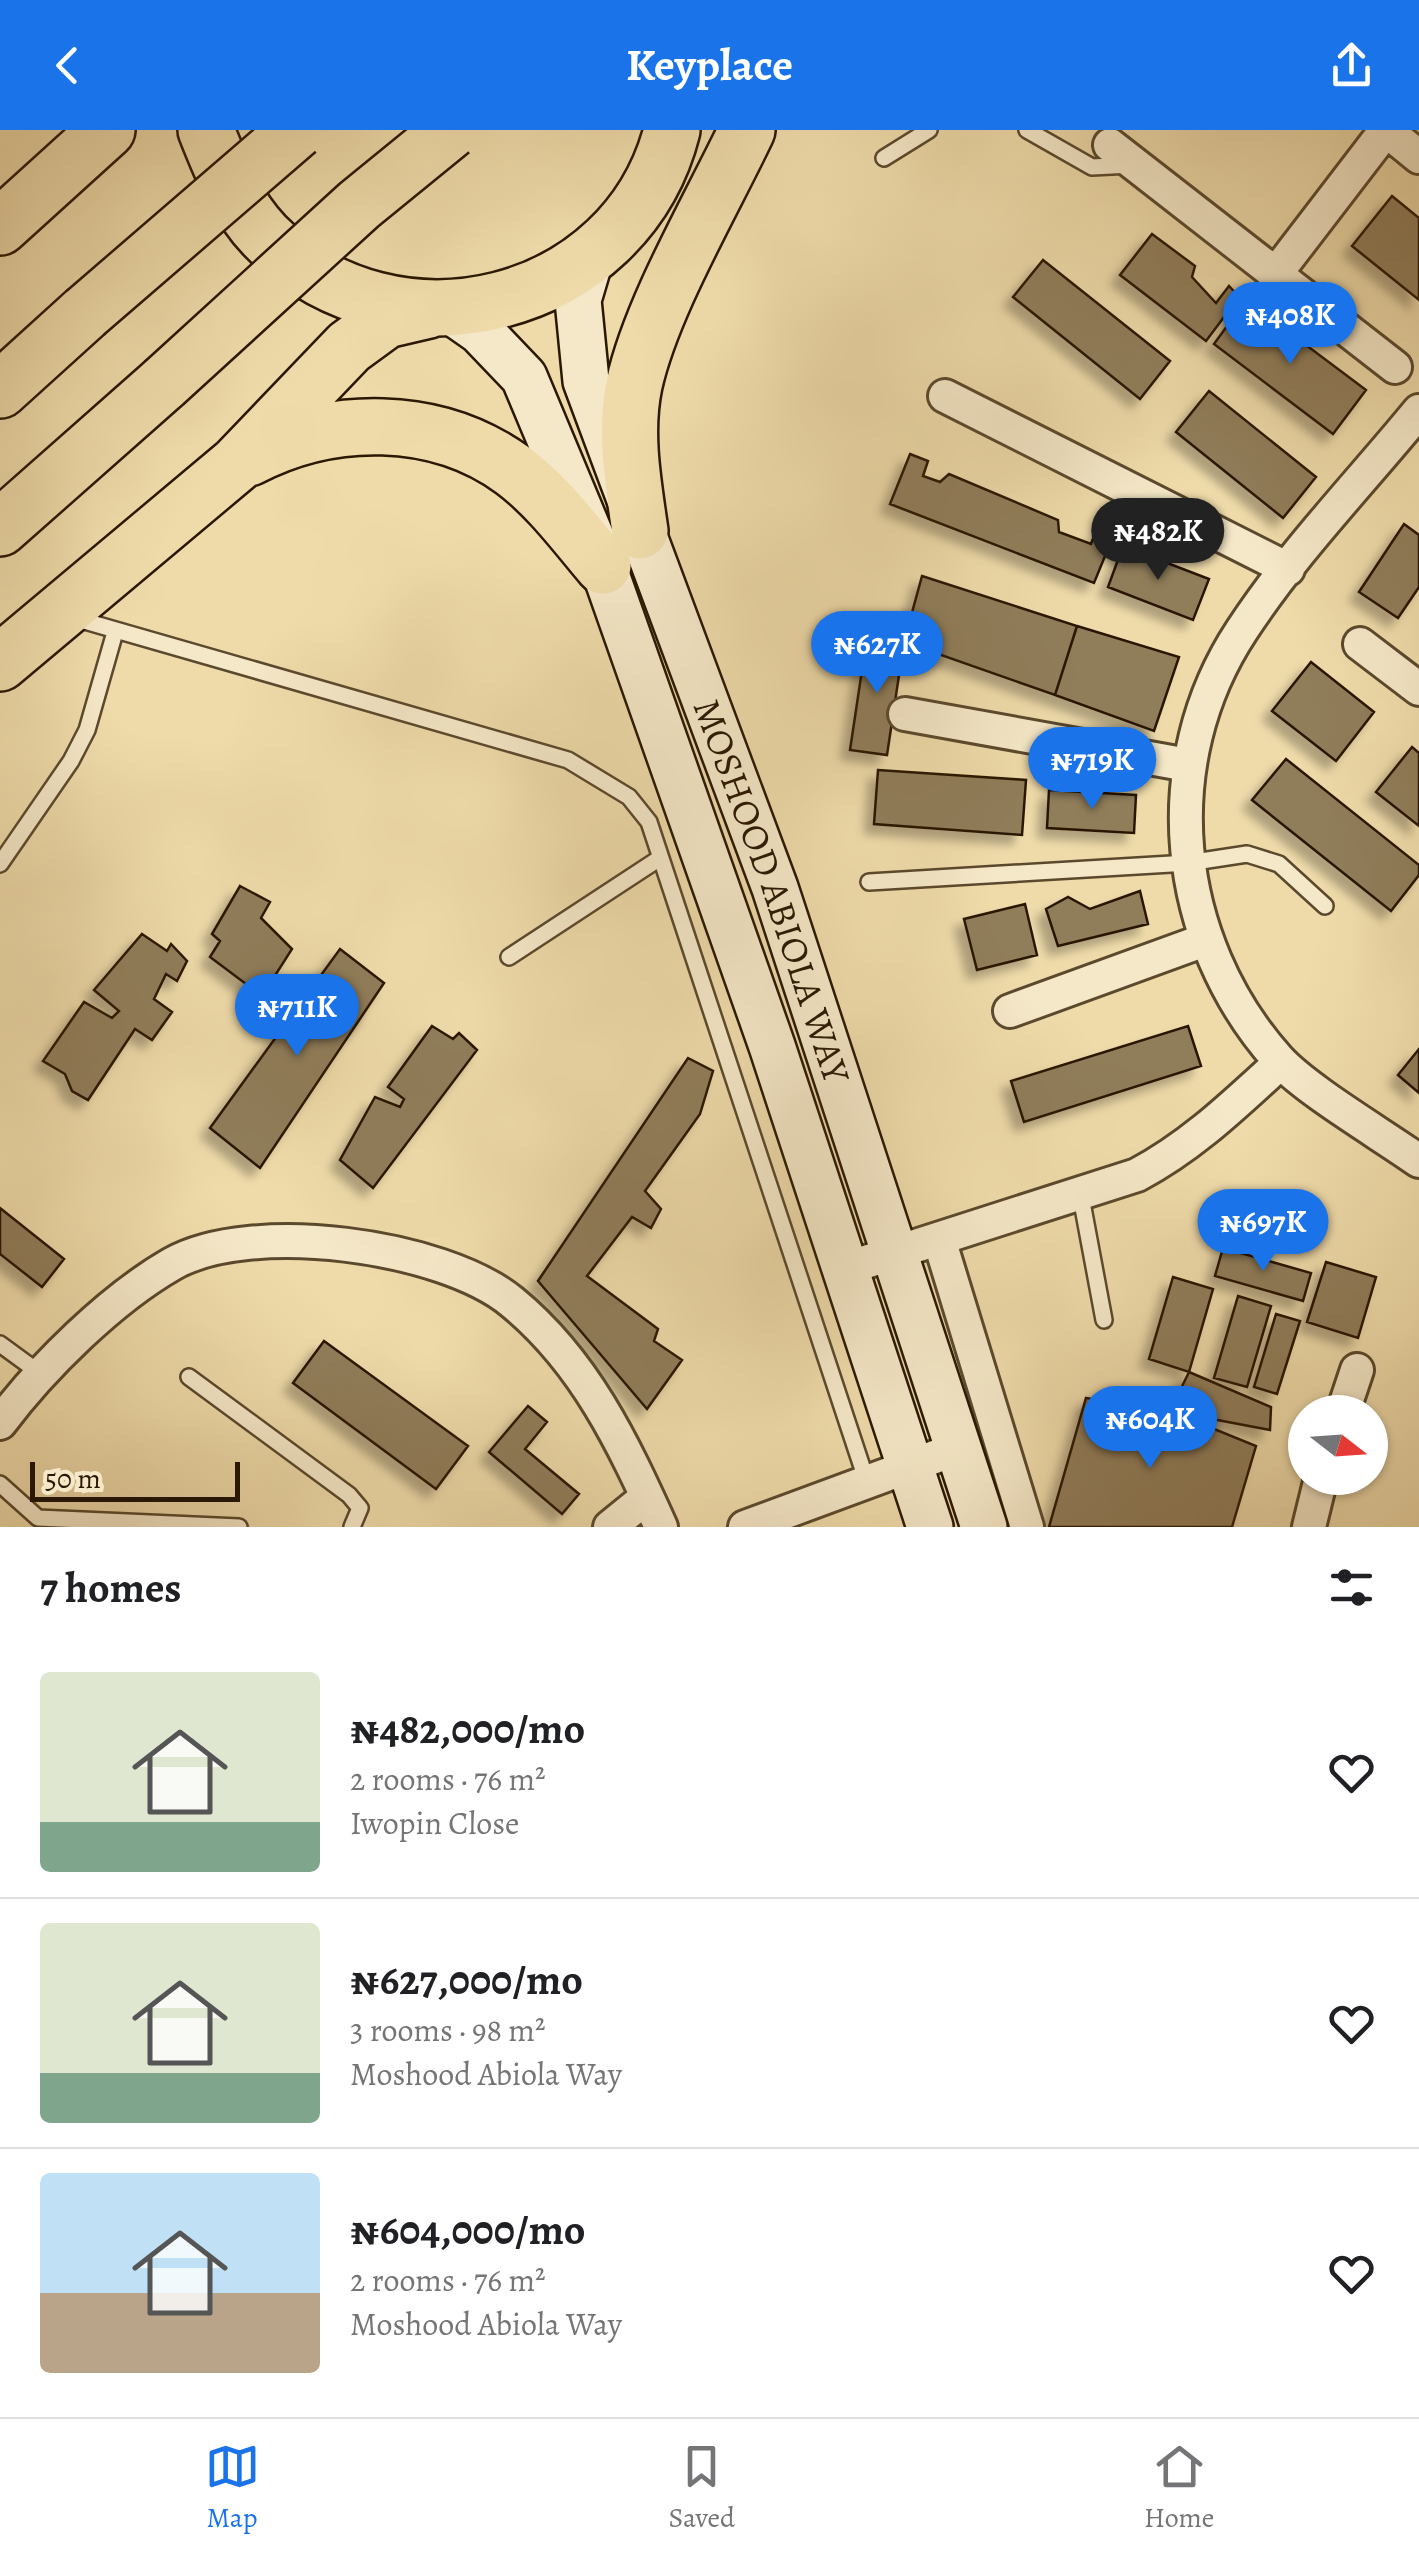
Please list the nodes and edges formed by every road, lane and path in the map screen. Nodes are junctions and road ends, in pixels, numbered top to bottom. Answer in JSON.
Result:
{"nodes":[{"id":1,"x":107,"y":130,"type":"edge"},
{"id":2,"x":206,"y":130,"type":"edge"},
{"id":3,"x":298,"y":130,"type":"edge"},
{"id":4,"x":451,"y":130,"type":"edge"},
{"id":5,"x":747,"y":130,"type":"edge"},
{"id":6,"x":930,"y":130,"type":"edge"},
{"id":7,"x":1026,"y":130,"type":"edge"},
{"id":8,"x":672,"y":132,"type":"edge"},
{"id":9,"x":1379,"y":132,"type":"edge"},
{"id":10,"x":1122,"y":155,"type":"joint"},
{"id":11,"x":1419,"y":157,"type":"edge"},
{"id":12,"x":884,"y":158,"type":"dead end"},
{"id":13,"x":0,"y":227,"type":"edge"},
{"id":14,"x":591,"y":256,"type":"junction"},
{"id":15,"x":1274,"y":276,"type":"junction"},
{"id":16,"x":440,"y":310,"type":"junction"},
{"id":17,"x":1395,"y":367,"type":"dead end"},
{"id":18,"x":0,"y":390,"type":"edge"},
{"id":19,"x":945,"y":396,"type":"dead end"},
{"id":20,"x":1419,"y":411,"type":"edge"},
{"id":21,"x":237,"y":464,"type":"junction"},
{"id":22,"x":0,"y":528,"type":"edge"},
{"id":23,"x":622,"y":549,"type":"junction"},
{"id":24,"x":1288,"y":569,"type":"junction"},
{"id":25,"x":61,"y":614,"type":"junction"},
{"id":26,"x":115,"y":632,"type":"junction"},
{"id":27,"x":1360,"y":644,"type":"dead end"},
{"id":28,"x":0,"y":664,"type":"edge"},
{"id":29,"x":1419,"y":690,"type":"edge"},
{"id":30,"x":905,"y":714,"type":"dead end"},
{"id":31,"x":1188,"y":764,"type":"junction"},
{"id":32,"x":660,"y":858,"type":"junction"},
{"id":33,"x":1188,"y":863,"type":"junction"},
{"id":34,"x":0,"y":864,"type":"edge"},
{"id":35,"x":869,"y":882,"type":"dead end"},
{"id":36,"x":1326,"y":906,"type":"dead end"},
{"id":37,"x":1205,"y":940,"type":"junction"},
{"id":38,"x":509,"y":957,"type":"dead end"},
{"id":39,"x":1010,"y":1011,"type":"dead end"},
{"id":40,"x":1280,"y":1062,"type":"junction"},
{"id":41,"x":1419,"y":1161,"type":"edge"},
{"id":42,"x":1081,"y":1197,"type":"junction"},
{"id":43,"x":918,"y":1246,"type":"junction"},
{"id":44,"x":847,"y":1268,"type":"junction"},
{"id":45,"x":1104,"y":1320,"type":"dead end"},
{"id":46,"x":0,"y":1344,"type":"edge"},
{"id":47,"x":1357,"y":1370,"type":"dead end"},
{"id":48,"x":43,"y":1376,"type":"junction"},
{"id":49,"x":189,"y":1378,"type":"dead end"},
{"id":50,"x":1349,"y":1395,"type":"edge"},
{"id":51,"x":0,"y":1423,"type":"edge"},
{"id":52,"x":959,"y":1448,"type":"junction"},
{"id":53,"x":910,"y":1466,"type":"junction"},
{"id":54,"x":0,"y":1484,"type":"edge"},
{"id":55,"x":868,"y":1485,"type":"junction"},
{"id":56,"x":1317,"y":1495,"type":"edge"},
{"id":57,"x":654,"y":1512,"type":"edge"},
{"id":58,"x":34,"y":1523,"type":"edge"},
{"id":59,"x":239,"y":1527,"type":"edge"},
{"id":60,"x":352,"y":1527,"type":"edge"},
{"id":61,"x":610,"y":1527,"type":"edge"},
{"id":62,"x":745,"y":1527,"type":"edge"},
{"id":63,"x":930,"y":1527,"type":"edge"},
{"id":64,"x":984,"y":1527,"type":"edge"},
{"id":65,"x":1027,"y":1527,"type":"edge"},
{"id":66,"x":1309,"y":1527,"type":"edge"}],
"edges":[{"from":1,"to":13,"type":"highway"},
{"from":2,"to":16,"type":"highway"},
{"from":3,"to":18,"type":"highway","bridge":true},
{"from":4,"to":22,"type":"highway","bridge":true},
{"from":5,"to":23,"type":"highway"},
{"from":6,"to":12,"type":"lane"},
{"from":7,"to":10,"type":"lane"},
{"from":8,"to":14,"type":"highway"},
{"from":9,"to":11,"type":"street"},
{"from":9,"to":15,"type":"street"},
{"from":10,"to":15,"type":"street"},
{"from":14,"to":16,"type":"highway"},
{"from":14,"to":23,"type":"main road","name":"MOSHOOD ABIOLA WAY"},
{"from":15,"to":17,"type":"street"},
{"from":16,"to":21,"type":"highway"},
{"from":16,"to":23,"type":"main road","name":"MOSHOOD ABIOLA WAY"},
{"from":19,"to":24,"type":"street"},
{"from":20,"to":24,"type":"street"},
{"from":21,"to":23,"type":"highway"},
{"from":21,"to":25,"type":"highway"},
{"from":23,"to":43,"type":"main road","name":"MOSHOOD ABIOLA WAY"},
{"from":23,"to":44,"type":"main road","name":"MOSHOOD ABIOLA WAY"},
{"from":24,"to":31,"type":"street"},
{"from":25,"to":26,"type":"lane"},
{"from":25,"to":28,"type":"highway"},
{"from":26,"to":32,"type":"lane"},
{"from":26,"to":34,"type":"lane"},
{"from":27,"to":29,"type":"street"},
{"from":30,"to":31,"type":"street"},
{"from":31,"to":33,"type":"street"},
{"from":32,"to":38,"type":"lane"},
{"from":32,"to":55,"type":"lane"},
{"from":33,"to":35,"type":"lane"},
{"from":33,"to":36,"type":"lane"},
{"from":33,"to":37,"type":"street"},
{"from":37,"to":39,"type":"street"},
{"from":37,"to":40,"type":"street"},
{"from":40,"to":41,"type":"street"},
{"from":40,"to":42,"type":"street"},
{"from":42,"to":43,"type":"street"},
{"from":42,"to":45,"type":"lane"},
{"from":43,"to":44,"type":"street"},
{"from":43,"to":52,"type":"main road","name":"MOSHOOD ABIOLA WAY"},
{"from":43,"to":65,"type":"street"},
{"from":44,"to":53,"type":"main road","name":"MOSHOOD ABIOLA WAY"},
{"from":46,"to":48,"type":"lane"},
{"from":47,"to":50,"type":"street"},
{"from":48,"to":51,"type":"street"},
{"from":48,"to":57,"type":"street"},
{"from":49,"to":60,"type":"lane"},
{"from":52,"to":53,"type":"street"},
{"from":52,"to":64,"type":"main road","name":"MOSHOOD ABIOLA WAY"},
{"from":53,"to":55,"type":"street"},
{"from":53,"to":63,"type":"main road","name":"MOSHOOD ABIOLA WAY"},
{"from":54,"to":58,"type":"lane"},
{"from":55,"to":62,"type":"street"},
{"from":56,"to":66,"type":"street"},
{"from":57,"to":61,"type":"street"},
{"from":58,"to":59,"type":"lane"}]}
